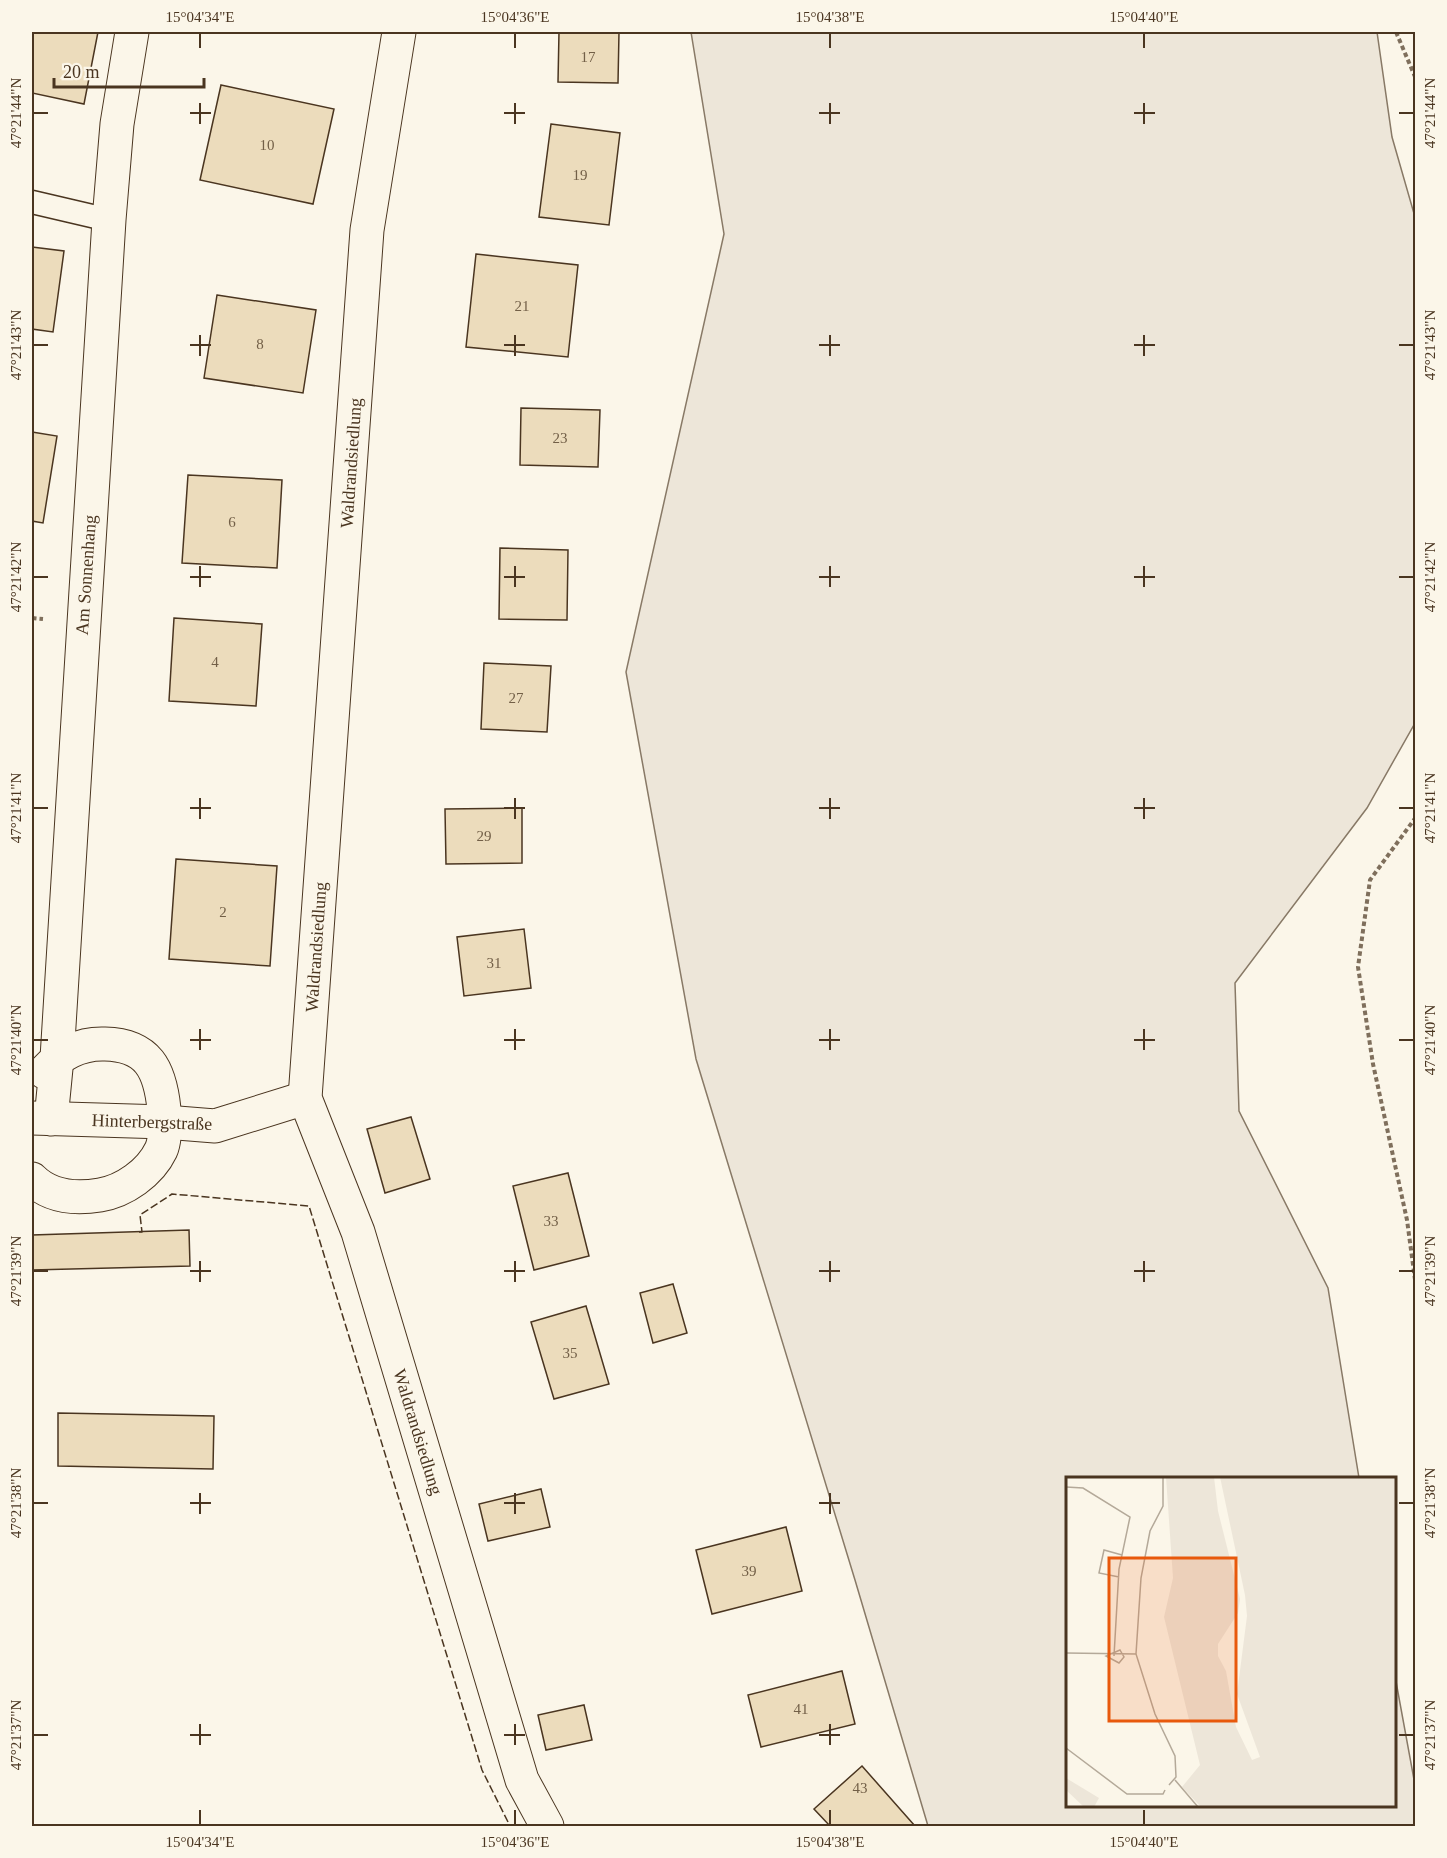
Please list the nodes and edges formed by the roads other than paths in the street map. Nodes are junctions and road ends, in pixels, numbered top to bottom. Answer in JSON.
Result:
{"nodes":[{"id":1,"x":132,"y":32,"type":"edge"},
{"id":2,"x":399,"y":32,"type":"edge"},
{"id":3,"x":32,"y":202,"type":"edge"},
{"id":4,"x":109,"y":220,"type":"junction"},
{"id":5,"x":57,"y":1058,"type":"junction"},
{"id":6,"x":32,"y":1084,"type":"edge"},
{"id":7,"x":305,"y":1098,"type":"junction"},
{"id":8,"x":41,"y":1119,"type":"edge"},
{"id":9,"x":165,"y":1122,"type":"junction"},
{"id":10,"x":32,"y":1179,"type":"edge"},
{"id":11,"x":547,"y":1827,"type":"edge"}],
"edges":[{"from":1,"to":4,"type":"street","name":"Am Sonnenhang"},
{"from":2,"to":7,"type":"street","name":"Waldrandsiedlung"},
{"from":3,"to":4,"type":"lane"},
{"from":4,"to":5,"type":"street","name":"Am Sonnenhang"},
{"from":5,"to":6,"type":"street"},
{"from":5,"to":8,"type":"street","name":"Am Sonnenhang"},
{"from":5,"to":9,"type":"street"},
{"from":7,"to":9,"type":"street","name":"Hinterbergstraße"},
{"from":7,"to":11,"type":"street","name":"Waldrandsiedlung"},
{"from":8,"to":9,"type":"street","name":"Hinterbergstraße"},
{"from":9,"to":10,"type":"street"}]}
